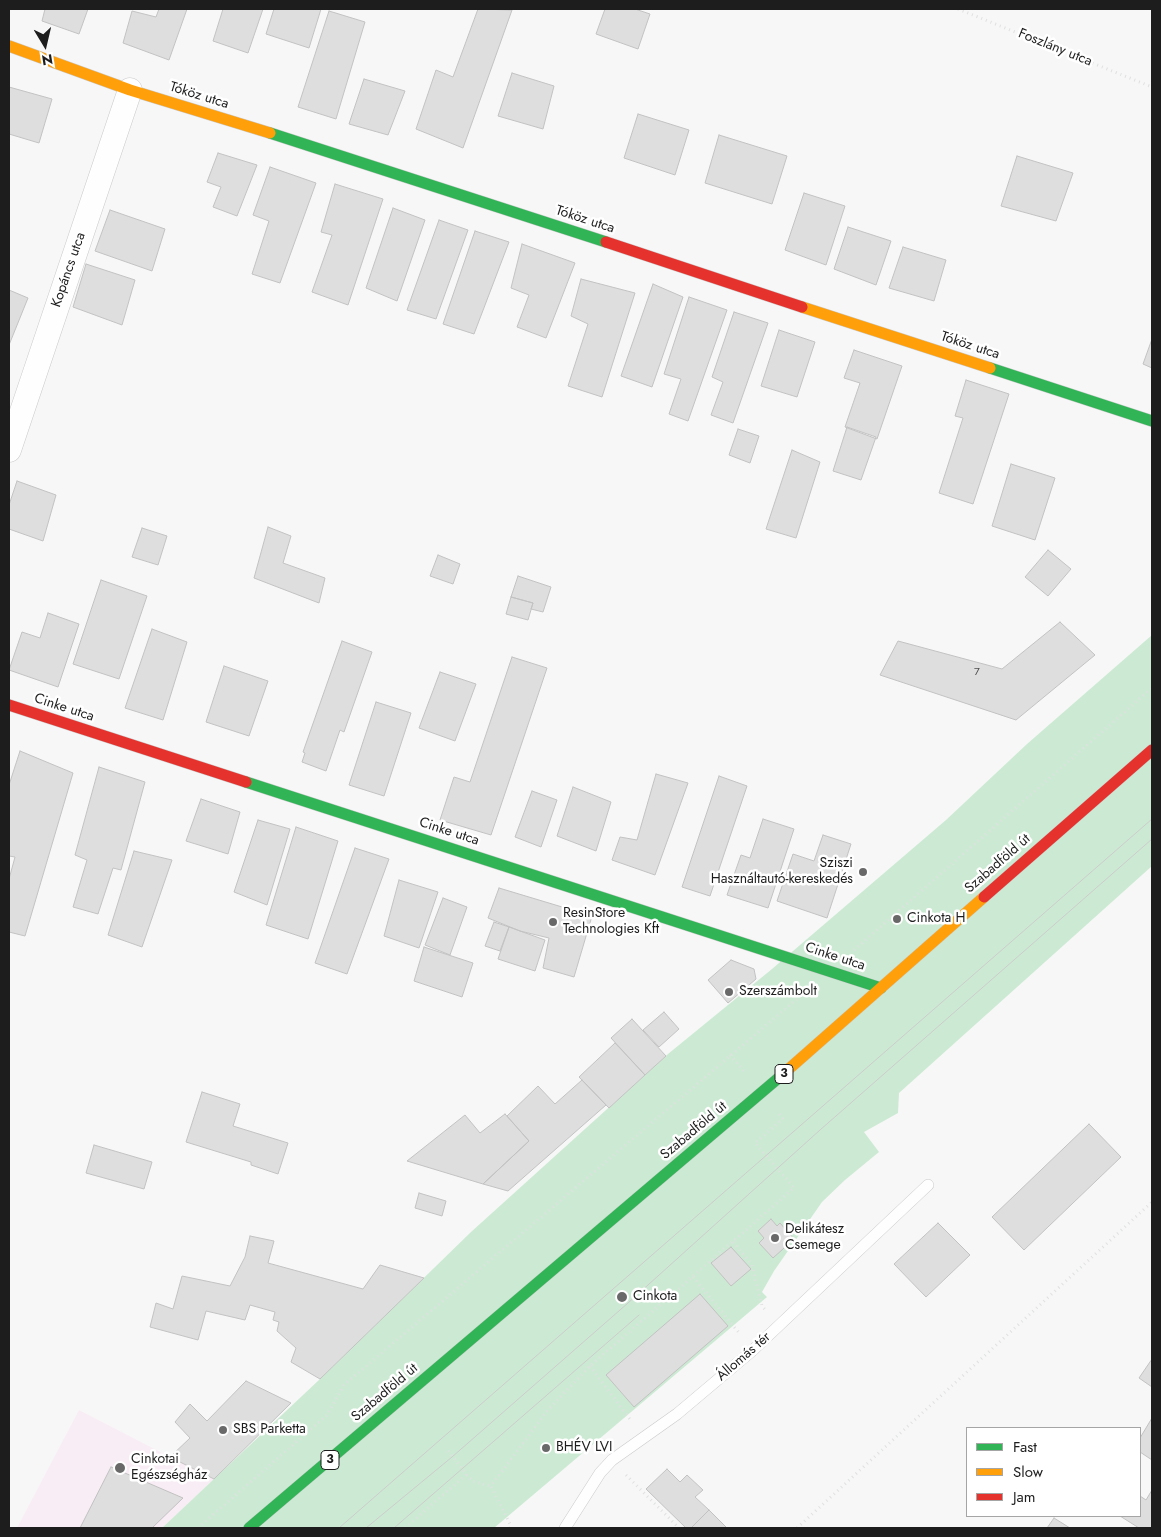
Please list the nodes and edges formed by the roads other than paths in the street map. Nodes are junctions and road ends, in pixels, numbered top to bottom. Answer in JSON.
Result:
{"nodes":[{"id":1,"x":9,"y":46,"type":"edge"},
{"id":2,"x":130,"y":90,"type":"junction"},
{"id":3,"x":1152,"y":421,"type":"edge"},
{"id":4,"x":9,"y":450,"type":"edge"},
{"id":5,"x":9,"y":706,"type":"edge"},
{"id":6,"x":1152,"y":750,"type":"edge"},
{"id":7,"x":881,"y":988,"type":"junction"},
{"id":8,"x":928,"y":1184,"type":"dead end"},
{"id":9,"x":249,"y":1528,"type":"edge"},
{"id":10,"x":565,"y":1528,"type":"edge"}],
"edges":[{"from":1,"to":2,"type":"street","name":"Tóköz utca"},
{"from":2,"to":3,"type":"street","name":"Tóköz utca"},
{"from":2,"to":4,"type":"street","name":"Kopáncs utca"},
{"from":5,"to":7,"type":"street","name":"Cinke utca"},
{"from":6,"to":7,"type":"street","name":"Szabadföld út","number":"3"},
{"from":7,"to":9,"type":"street","name":"Szabadföld út","number":"3"},
{"from":8,"to":10,"type":"lane","name":"Állomás tér"}]}
